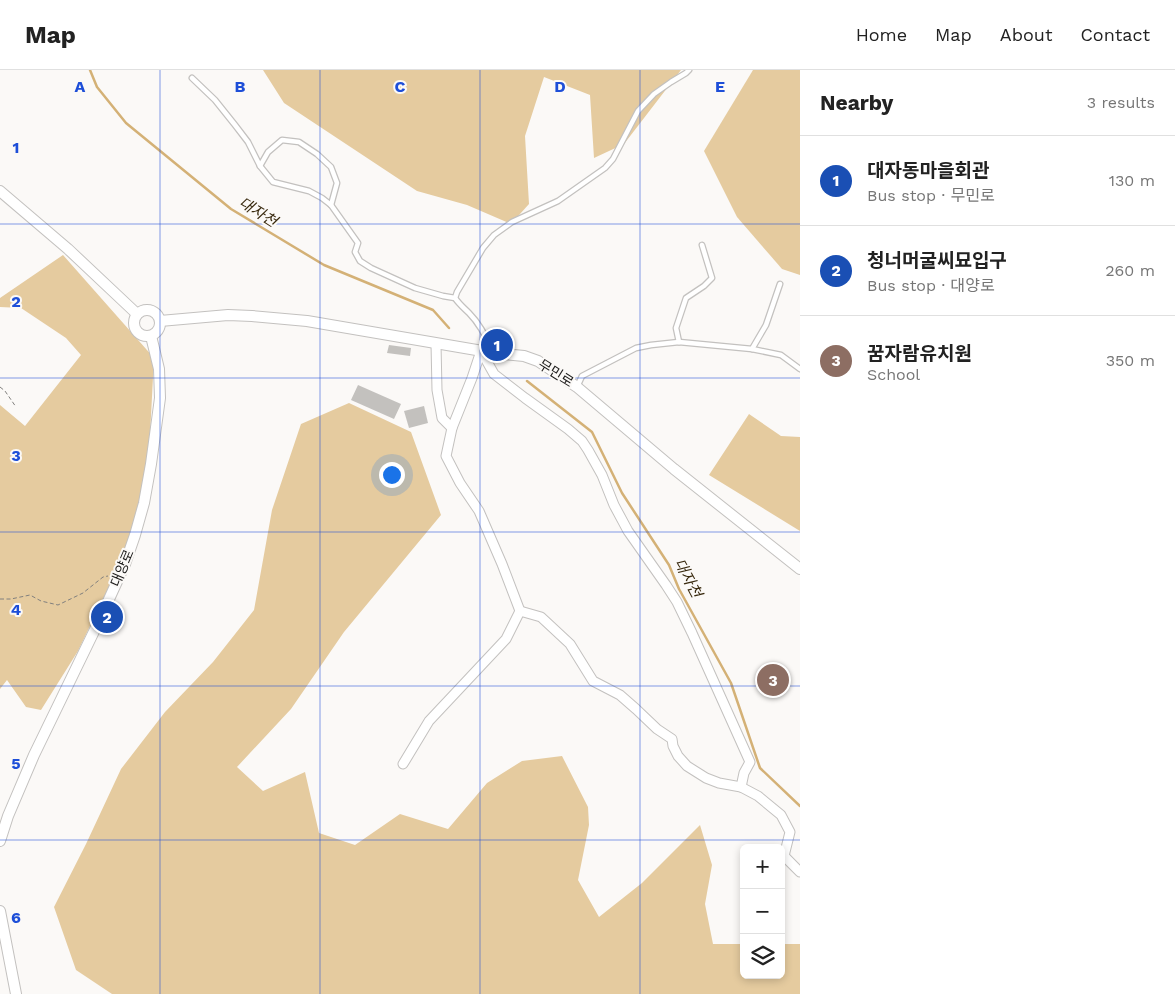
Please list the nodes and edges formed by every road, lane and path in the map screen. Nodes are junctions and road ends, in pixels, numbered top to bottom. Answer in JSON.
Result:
{"nodes":[{"id":1,"x":689,"y":70,"type":"edge"},
{"id":2,"x":192,"y":78,"type":"dead end"},
{"id":3,"x":260,"y":166,"type":"junction"},
{"id":4,"x":0,"y":191,"type":"edge"},
{"id":5,"x":331,"y":205,"type":"junction"},
{"id":6,"x":702,"y":245,"type":"dead end"},
{"id":7,"x":780,"y":284,"type":"dead end"},
{"id":8,"x":455,"y":298,"type":"junction"},
{"id":9,"x":137,"y":314,"type":"junction"},
{"id":10,"x":160,"y":321,"type":"junction"},
{"id":11,"x":151,"y":336,"type":"junction"},
{"id":12,"x":679,"y":342,"type":"junction"},
{"id":13,"x":436,"y":344,"type":"junction"},
{"id":14,"x":752,"y":349,"type":"junction"},
{"id":15,"x":481,"y":351,"type":"junction"},
{"id":16,"x":494,"y":353,"type":"junction"},
{"id":17,"x":800,"y":369,"type":"edge"},
{"id":18,"x":0,"y":387,"type":"edge"},
{"id":19,"x":577,"y":387,"type":"junction"},
{"id":20,"x":16,"y":407,"type":"dead end"},
{"id":21,"x":452,"y":428,"type":"junction"},
{"id":22,"x":800,"y":569,"type":"edge"},
{"id":23,"x":120,"y":573,"type":"junction"},
{"id":24,"x":0,"y":599,"type":"edge"},
{"id":25,"x":520,"y":611,"type":"junction"},
{"id":26,"x":403,"y":764,"type":"dead end"},
{"id":27,"x":741,"y":787,"type":"junction"},
{"id":28,"x":0,"y":841,"type":"edge"},
{"id":29,"x":785,"y":852,"type":"edge"},
{"id":30,"x":785,"y":857,"type":"edge"},
{"id":31,"x":800,"y":872,"type":"edge"},
{"id":32,"x":0,"y":911,"type":"edge"},
{"id":33,"x":16,"y":994,"type":"edge"}],
"edges":[{"from":1,"to":8,"type":"lane"},
{"from":2,"to":3,"type":"lane"},
{"from":3,"to":5,"type":"lane"},
{"from":3,"to":5,"type":"lane"},
{"from":4,"to":9,"type":"street"},
{"from":5,"to":8,"type":"lane"},
{"from":6,"to":12,"type":"lane"},
{"from":7,"to":14,"type":"lane"},
{"from":8,"to":16,"type":"lane"},
{"from":9,"to":10,"type":"street"},
{"from":9,"to":11,"type":"street"},
{"from":10,"to":11,"type":"street"},
{"from":10,"to":13,"type":"street","name":"무민로"},
{"from":11,"to":23,"type":"street","name":"대양로"},
{"from":12,"to":14,"type":"lane"},
{"from":12,"to":19,"type":"lane"},
{"from":13,"to":15,"type":"street","name":"무민로"},
{"from":13,"to":21,"type":"street"},
{"from":14,"to":17,"type":"lane"},
{"from":15,"to":16,"type":"street","name":"무민로"},
{"from":15,"to":21,"type":"street"},
{"from":15,"to":27,"type":"street"},
{"from":16,"to":19,"type":"street","name":"무민로"},
{"from":18,"to":20,"type":"path"},
{"from":19,"to":22,"type":"street","name":"무민로"},
{"from":21,"to":25,"type":"street"},
{"from":23,"to":24,"type":"path"},
{"from":23,"to":28,"type":"street","name":"대양로"},
{"from":25,"to":26,"type":"street"},
{"from":25,"to":27,"type":"street"},
{"from":27,"to":29,"type":"street"},
{"from":30,"to":31,"type":"street"},
{"from":32,"to":33,"type":"street"}]}
